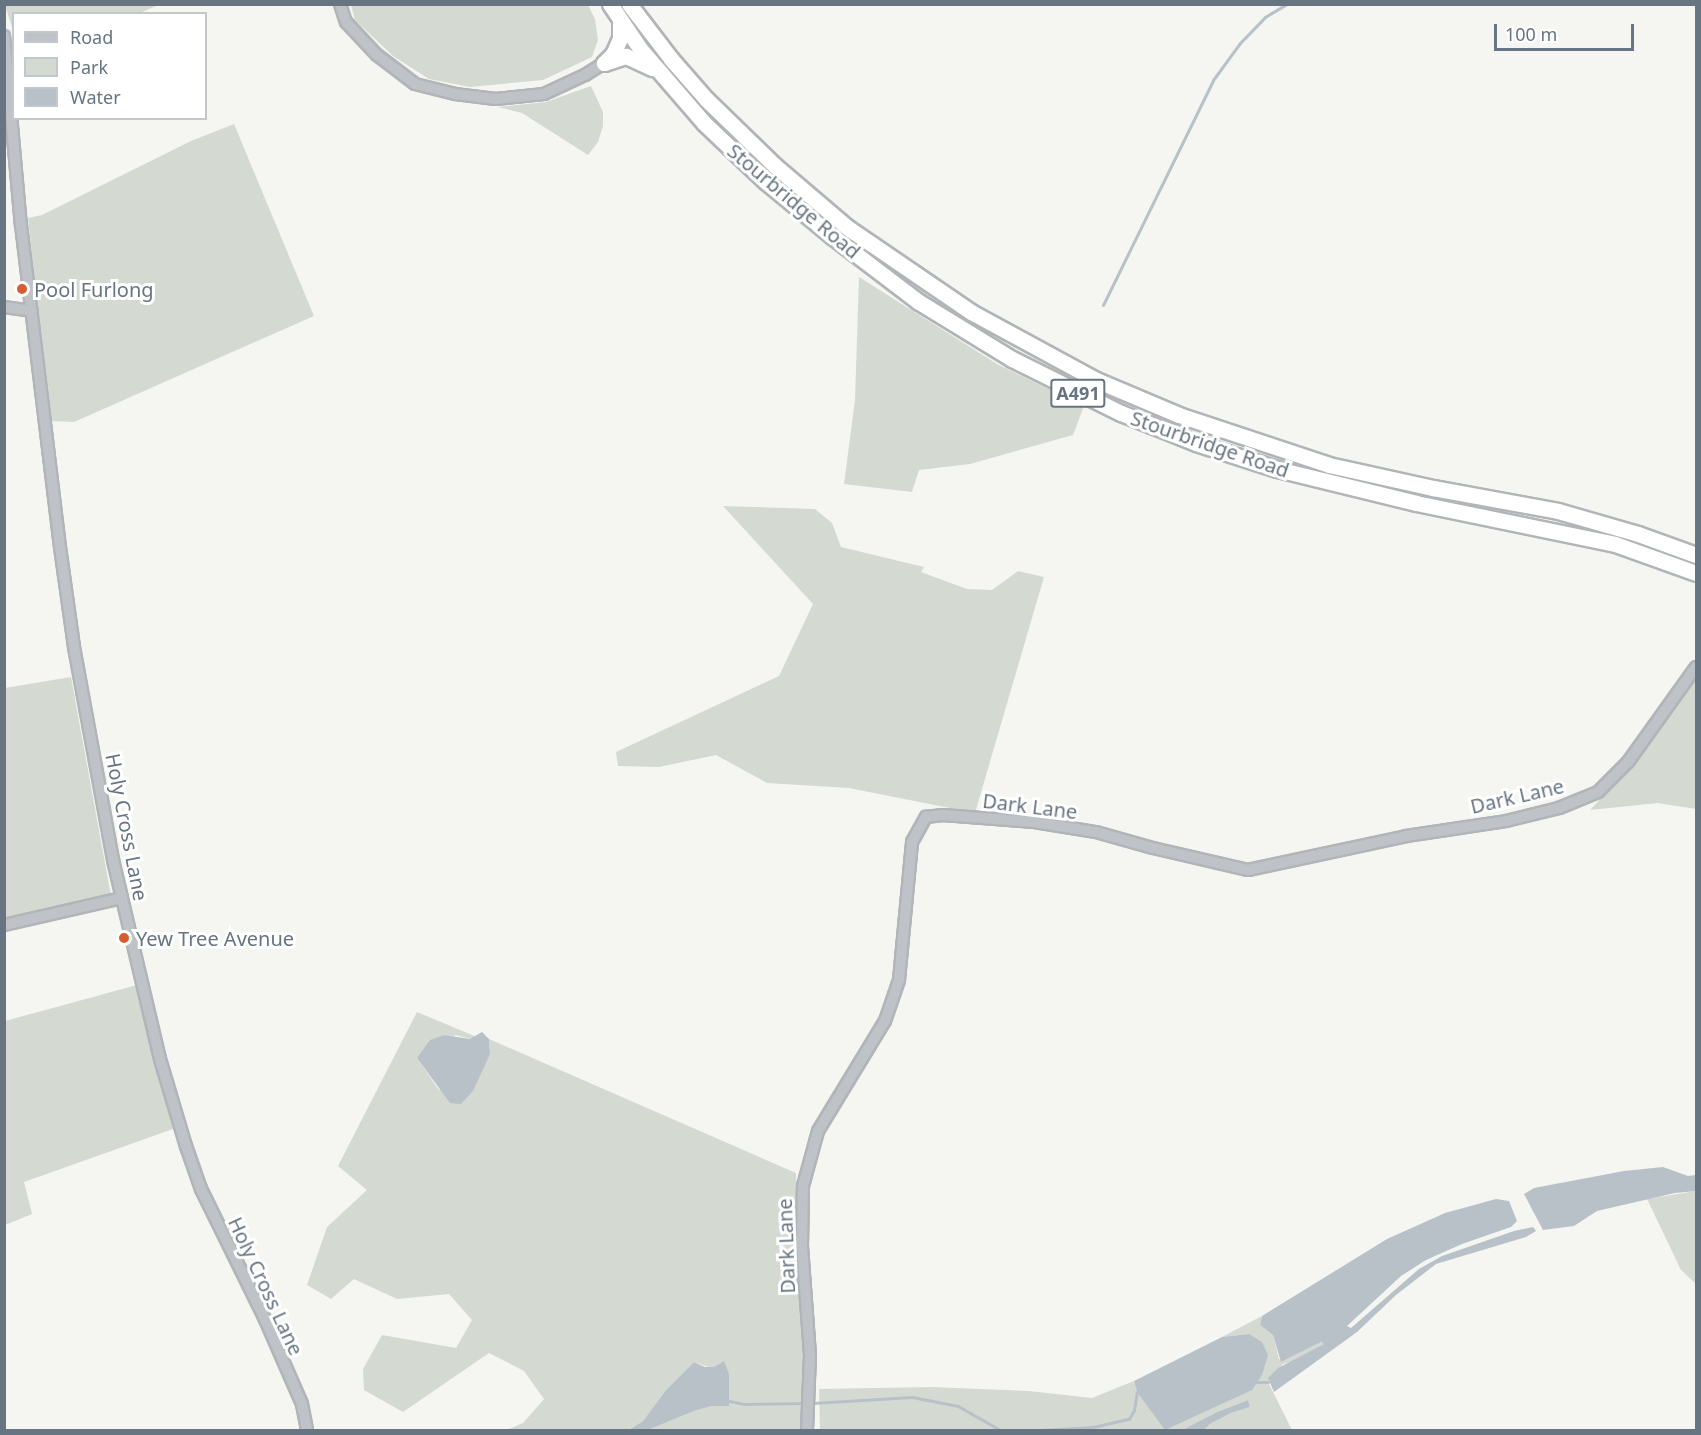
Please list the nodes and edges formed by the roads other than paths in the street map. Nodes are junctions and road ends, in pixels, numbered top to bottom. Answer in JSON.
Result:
{"nodes":[{"id":1,"x":340,"y":4,"type":"edge"},
{"id":2,"x":610,"y":4,"type":"edge"},
{"id":3,"x":629,"y":4,"type":"edge"},
{"id":4,"x":620,"y":20,"type":"junction"},
{"id":5,"x":4,"y":36,"type":"edge"},
{"id":6,"x":604,"y":63,"type":"junction"},
{"id":7,"x":660,"y":73,"type":"junction"},
{"id":8,"x":6,"y":79,"type":"edge"},
{"id":9,"x":4,"y":307,"type":"edge"},
{"id":10,"x":32,"y":311,"type":"junction"},
{"id":11,"x":1696,"y":555,"type":"edge"},
{"id":12,"x":1696,"y":573,"type":"edge"},
{"id":13,"x":1696,"y":667,"type":"edge"},
{"id":14,"x":122,"y":898,"type":"junction"},
{"id":15,"x":4,"y":925,"type":"edge"},
{"id":16,"x":307,"y":1431,"type":"edge"},
{"id":17,"x":807,"y":1431,"type":"edge"}],
"edges":[{"from":1,"to":6,"type":"street"},
{"from":2,"to":4,"type":"highway","name":"Stourbridge Road","number":"A491"},
{"from":3,"to":11,"type":"highway","name":"Stourbridge Road","number":"A491"},
{"from":4,"to":6,"type":"highway"},
{"from":4,"to":7,"type":"highway","name":"Stourbridge Road","number":"A491"},
{"from":5,"to":8,"type":"street","name":"Holy Cross Lane"},
{"from":6,"to":7,"type":"highway"},
{"from":7,"to":12,"type":"highway","name":"Stourbridge Road","number":"A491"},
{"from":8,"to":10,"type":"street","name":"Holy Cross Lane"},
{"from":9,"to":10,"type":"street"},
{"from":10,"to":14,"type":"street","name":"Holy Cross Lane"},
{"from":13,"to":17,"type":"street","name":"Dark Lane"},
{"from":14,"to":15,"type":"street"},
{"from":14,"to":16,"type":"street","name":"Holy Cross Lane"}]}
